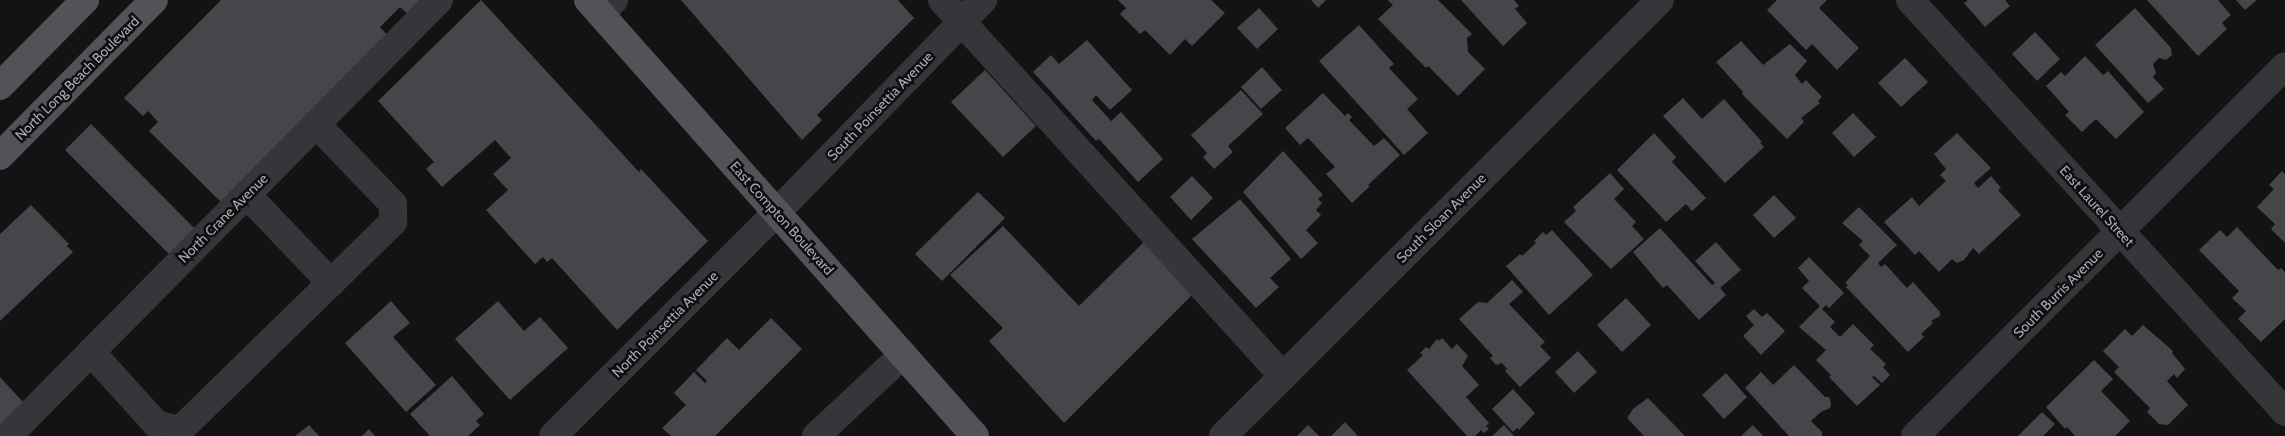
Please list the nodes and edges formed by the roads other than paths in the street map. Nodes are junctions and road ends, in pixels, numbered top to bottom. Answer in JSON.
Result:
{"nodes":[{"id":1,"x":85,"y":0,"type":"edge"},
{"id":2,"x":154,"y":0,"type":"edge"},
{"id":3,"x":439,"y":0,"type":"edge"},
{"id":4,"x":942,"y":0,"type":"edge"},
{"id":5,"x":983,"y":0,"type":"edge"},
{"id":6,"x":1660,"y":0,"type":"edge"},
{"id":7,"x":1910,"y":0,"type":"edge"},
{"id":8,"x":601,"y":5,"type":"edge"},
{"id":9,"x":962,"y":21,"type":"junction"},
{"id":10,"x":2285,"y":66,"type":"edge"},
{"id":11,"x":0,"y":86,"type":"edge"},
{"id":12,"x":316,"y":124,"type":"junction"},
{"id":13,"x":0,"y":156,"type":"edge"},
{"id":14,"x":247,"y":195,"type":"junction"},
{"id":15,"x":777,"y":212,"type":"junction"},
{"id":16,"x":2120,"y":231,"type":"junction"},
{"id":17,"x":331,"y":283,"type":"junction"},
{"id":18,"x":91,"y":352,"type":"junction"},
{"id":19,"x":903,"y":355,"type":"junction"},
{"id":20,"x":1283,"y":376,"type":"junction"},
{"id":21,"x":2285,"y":412,"type":"edge"},
{"id":22,"x":8,"y":436,"type":"edge"},
{"id":23,"x":553,"y":436,"type":"edge"},
{"id":24,"x":816,"y":436,"type":"edge"},
{"id":25,"x":975,"y":436,"type":"edge"},
{"id":26,"x":1223,"y":436,"type":"edge"},
{"id":27,"x":1915,"y":436,"type":"edge"}],
"edges":[{"from":1,"to":11,"type":"main road"},
{"from":2,"to":13,"type":"main road","name":"North Long Beach Boulevard"},
{"from":3,"to":12,"type":"street","name":"North Crane Avenue"},
{"from":4,"to":9,"type":"street"},
{"from":5,"to":9,"type":"street","name":"South Poinsettia Avenue"},
{"from":6,"to":20,"type":"street","name":"South Sloan Avenue"},
{"from":7,"to":16,"type":"street","name":"East Laurel Street"},
{"from":8,"to":15,"type":"main road","name":"East Compton Boulevard"},
{"from":9,"to":15,"type":"street","name":"South Poinsettia Avenue"},
{"from":9,"to":20,"type":"street"},
{"from":10,"to":16,"type":"street","name":"South Burris Avenue"},
{"from":12,"to":14,"type":"street","name":"North Crane Avenue"},
{"from":12,"to":17,"type":"street"},
{"from":14,"to":17,"type":"street"},
{"from":14,"to":18,"type":"street","name":"North Crane Avenue"},
{"from":15,"to":19,"type":"main road","name":"East Compton Boulevard"},
{"from":15,"to":23,"type":"street","name":"North Poinsettia Avenue"},
{"from":16,"to":21,"type":"street","name":"East Laurel Street"},
{"from":16,"to":27,"type":"street","name":"South Burris Avenue"},
{"from":17,"to":18,"type":"street"},
{"from":18,"to":22,"type":"street","name":"North Crane Avenue"},
{"from":19,"to":24,"type":"street"},
{"from":19,"to":25,"type":"main road","name":"East Compton Boulevard"},
{"from":20,"to":26,"type":"street","name":"South Sloan Avenue"}]}
